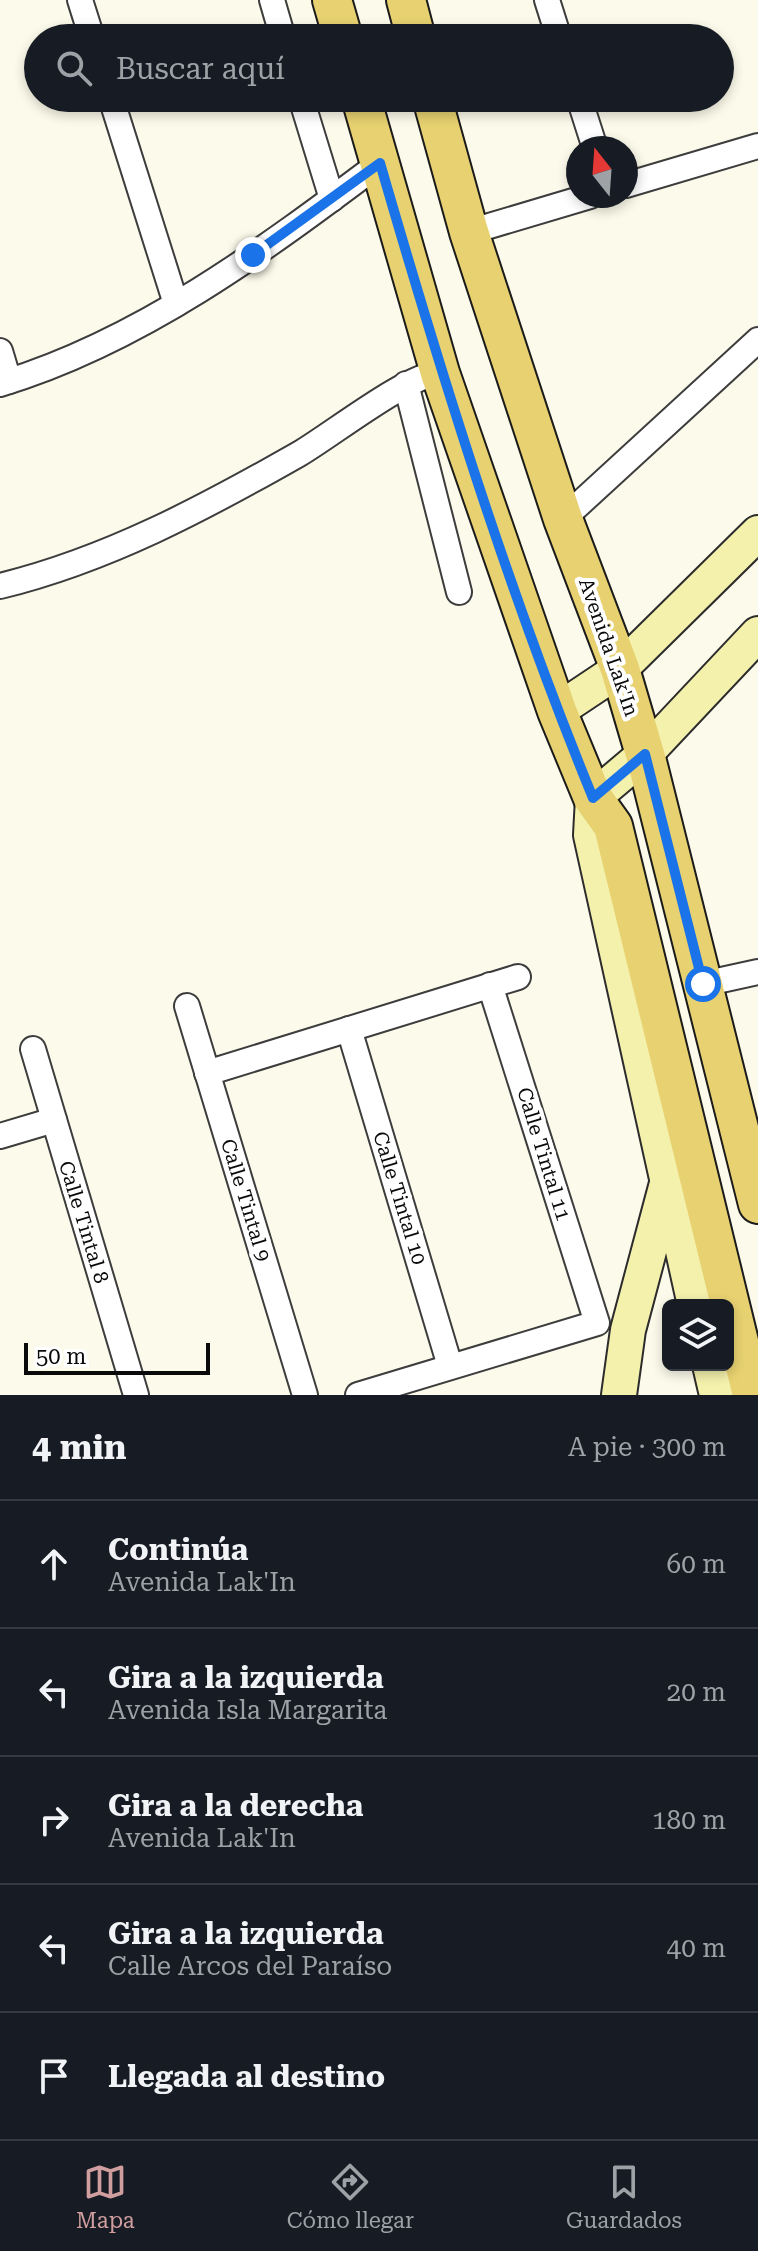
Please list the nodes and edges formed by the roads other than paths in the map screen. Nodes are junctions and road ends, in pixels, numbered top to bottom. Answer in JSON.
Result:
{"nodes":[{"id":1,"x":80,"y":0,"type":"edge"},
{"id":2,"x":272,"y":0,"type":"edge"},
{"id":3,"x":332,"y":0,"type":"edge"},
{"id":4,"x":406,"y":0,"type":"edge"},
{"id":5,"x":547,"y":0,"type":"edge"},
{"id":6,"x":88,"y":24,"type":"edge"},
{"id":7,"x":279,"y":24,"type":"edge"},
{"id":8,"x":339,"y":24,"type":"edge"},
{"id":9,"x":412,"y":24,"type":"edge"},
{"id":10,"x":555,"y":24,"type":"edge"},
{"id":11,"x":115,"y":112,"type":"edge"},
{"id":12,"x":305,"y":112,"type":"edge"},
{"id":13,"x":365,"y":112,"type":"edge"},
{"id":14,"x":436,"y":112,"type":"edge"},
{"id":15,"x":583,"y":112,"type":"edge"},
{"id":16,"x":591,"y":136,"type":"edge"},
{"id":17,"x":758,"y":146,"type":"edge"},
{"id":18,"x":380,"y":163,"type":"junction"},
{"id":19,"x":638,"y":181,"type":"edge"},
{"id":20,"x":332,"y":199,"type":"junction"},
{"id":21,"x":566,"y":203,"type":"edge"},
{"id":22,"x":469,"y":232,"type":"junction"},
{"id":23,"x":176,"y":304,"type":"junction"},
{"id":24,"x":758,"y":340,"type":"edge"},
{"id":25,"x":0,"y":351,"type":"edge"},
{"id":26,"x":423,"y":379,"type":"junction"},
{"id":27,"x":5,"y":383,"type":"edge"},
{"id":28,"x":563,"y":519,"type":"junction"},
{"id":29,"x":758,"y":533,"type":"edge"},
{"id":30,"x":0,"y":586,"type":"edge"},
{"id":31,"x":459,"y":592,"type":"dead end"},
{"id":32,"x":758,"y":634,"type":"edge"},
{"id":33,"x":620,"y":669,"type":"junction"},
{"id":34,"x":557,"y":711,"type":"junction"},
{"id":35,"x":645,"y":754,"type":"junction"},
{"id":36,"x":593,"y":798,"type":"junction"},
{"id":37,"x":758,"y":972,"type":"edge"},
{"id":38,"x":518,"y":977,"type":"dead end"},
{"id":39,"x":703,"y":984,"type":"junction"},
{"id":40,"x":490,"y":985,"type":"junction"},
{"id":41,"x":187,"y":1006,"type":"dead end"},
{"id":42,"x":349,"y":1029,"type":"junction"},
{"id":43,"x":33,"y":1049,"type":"dead end"},
{"id":44,"x":207,"y":1073,"type":"junction"},
{"id":45,"x":54,"y":1120,"type":"junction"},
{"id":46,"x":0,"y":1136,"type":"edge"},
{"id":47,"x":666,"y":1187,"type":"junction"},
{"id":48,"x":758,"y":1204,"type":"edge"},
{"id":49,"x":694,"y":1299,"type":"edge"},
{"id":50,"x":737,"y":1356,"type":"edge"},
{"id":51,"x":450,"y":1366,"type":"junction"},
{"id":52,"x":136,"y":1395,"type":"edge"},
{"id":53,"x":305,"y":1395,"type":"edge"},
{"id":54,"x":358,"y":1395,"type":"edge"},
{"id":55,"x":619,"y":1395,"type":"edge"},
{"id":56,"x":717,"y":1395,"type":"edge"},
{"id":57,"x":752,"y":1395,"type":"edge"}],
"edges":[{"from":1,"to":6,"type":"street"},
{"from":2,"to":7,"type":"street"},
{"from":3,"to":8,"type":"main road"},
{"from":4,"to":9,"type":"main road"},
{"from":5,"to":10,"type":"street"},
{"from":11,"to":23,"type":"street"},
{"from":12,"to":20,"type":"street"},
{"from":13,"to":18,"type":"main road"},
{"from":14,"to":22,"type":"main road","name":"Avenida Lak'In"},
{"from":15,"to":16,"type":"street"},
{"from":17,"to":19,"type":"street"},
{"from":18,"to":20,"type":"street"},
{"from":18,"to":26,"type":"main road"},
{"from":20,"to":23,"type":"street"},
{"from":21,"to":22,"type":"street"},
{"from":22,"to":28,"type":"main road","name":"Avenida Lak'In"},
{"from":23,"to":27,"type":"street"},
{"from":24,"to":28,"type":"street"},
{"from":25,"to":27,"type":"street"},
{"from":26,"to":30,"type":"street"},
{"from":26,"to":31,"type":"street"},
{"from":26,"to":34,"type":"main road"},
{"from":28,"to":33,"type":"main road","name":"Avenida Lak'In"},
{"from":29,"to":33,"type":"street"},
{"from":32,"to":35,"type":"street"},
{"from":33,"to":34,"type":"street"},
{"from":33,"to":35,"type":"main road","name":"Avenida Lak'In"},
{"from":34,"to":36,"type":"main road"},
{"from":35,"to":36,"type":"street"},
{"from":35,"to":39,"type":"main road","name":"Avenida Lak'In"},
{"from":36,"to":47,"type":"street"},
{"from":36,"to":50,"type":"main road"},
{"from":37,"to":39,"type":"street"},
{"from":38,"to":40,"type":"street"},
{"from":39,"to":48,"type":"main road","name":"Avenida Lak'In"},
{"from":40,"to":42,"type":"street"},
{"from":40,"to":51,"type":"street","name":"Calle Tintal 11"},
{"from":41,"to":44,"type":"street","name":"Calle Tintal 9"},
{"from":42,"to":44,"type":"street"},
{"from":42,"to":51,"type":"street","name":"Calle Tintal 10"},
{"from":43,"to":45,"type":"street","name":"Calle Tintal 8"},
{"from":44,"to":53,"type":"street","name":"Calle Tintal 9"},
{"from":45,"to":46,"type":"street"},
{"from":45,"to":52,"type":"street","name":"Calle Tintal 8"},
{"from":47,"to":49,"type":"street"},
{"from":47,"to":55,"type":"street"},
{"from":50,"to":56,"type":"street"},
{"from":50,"to":57,"type":"main road"},
{"from":51,"to":54,"type":"street"}]}
